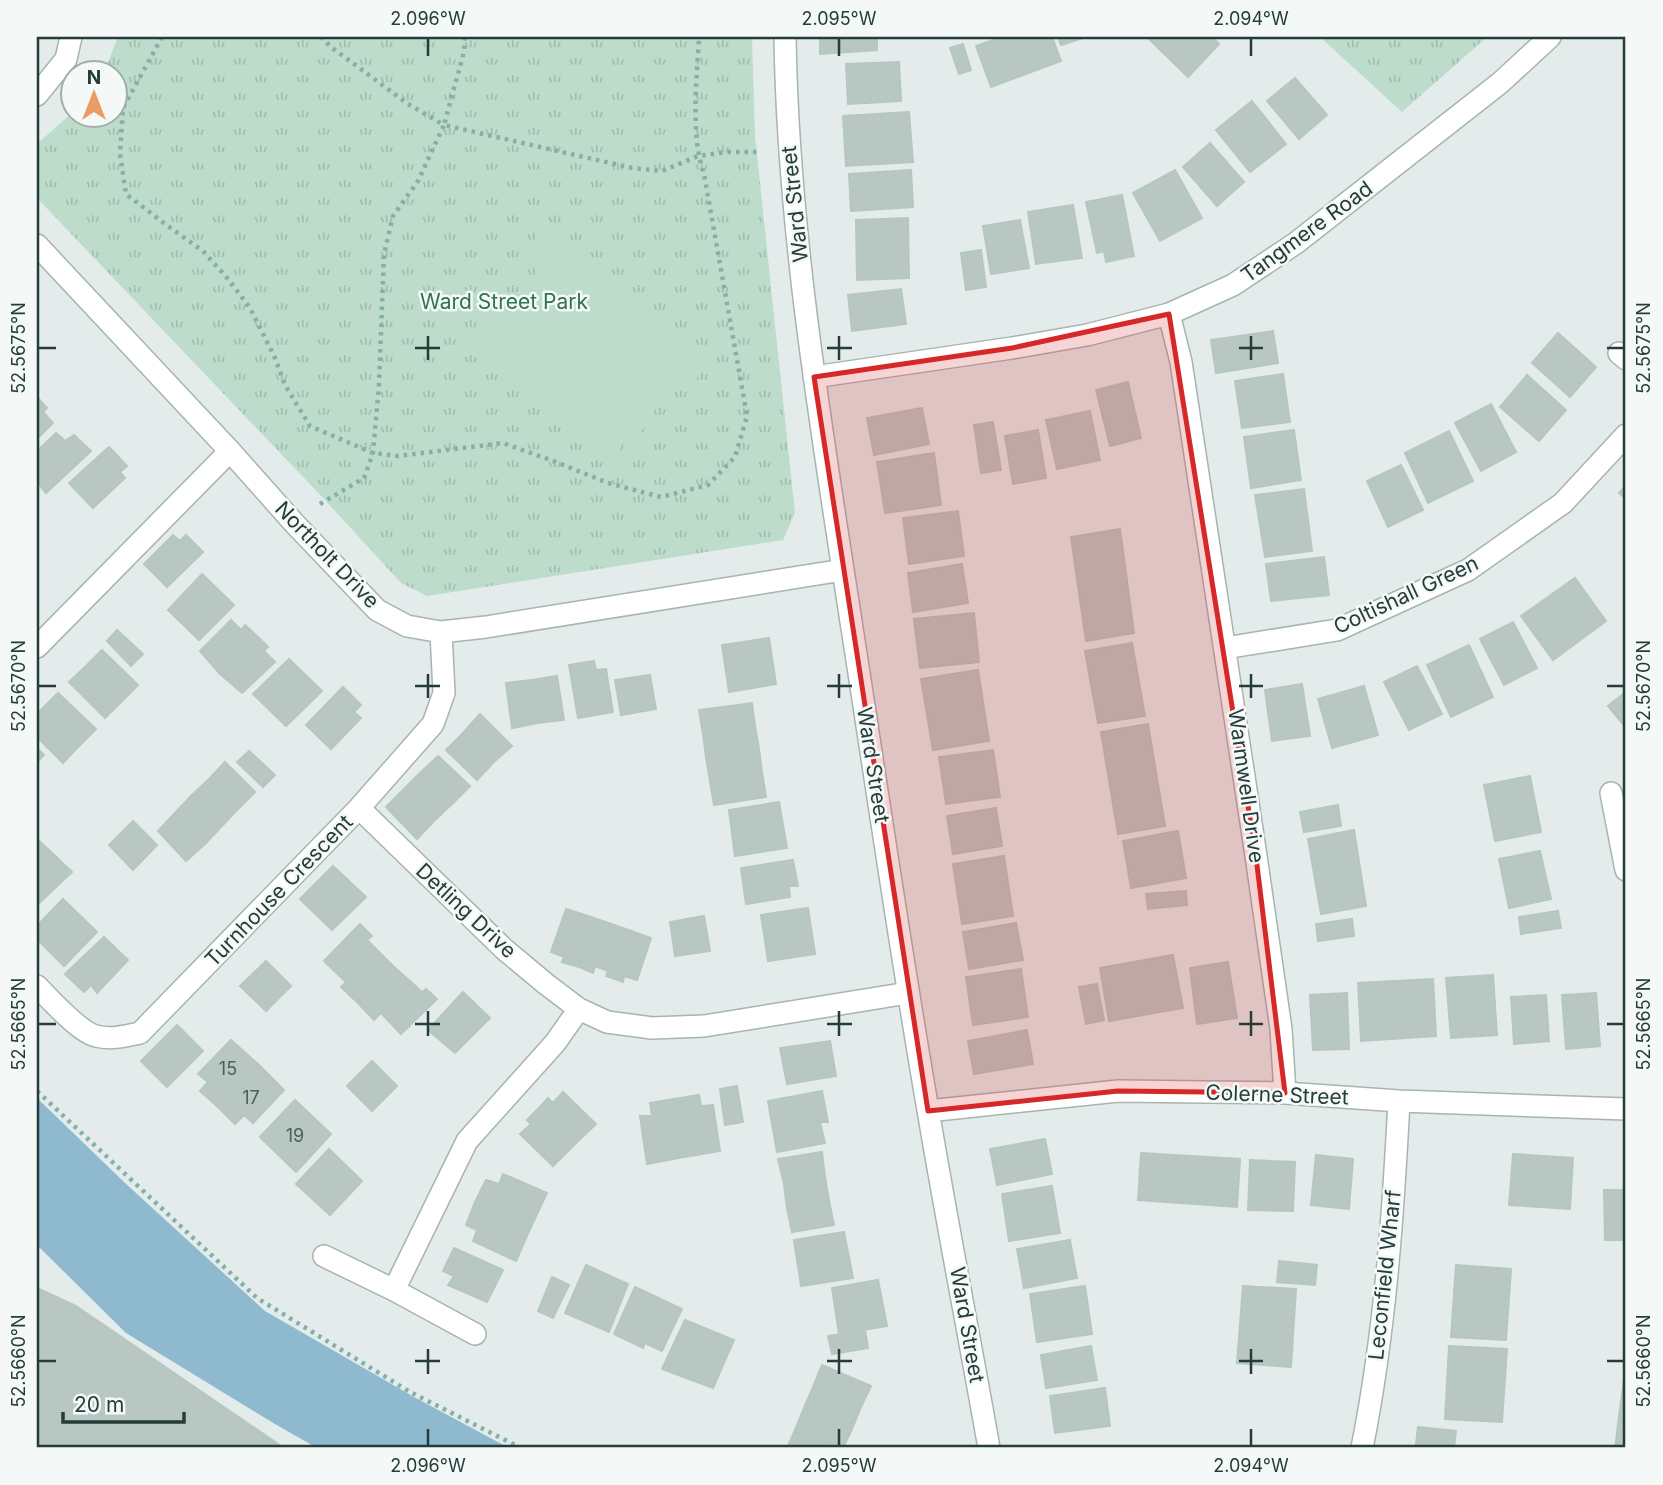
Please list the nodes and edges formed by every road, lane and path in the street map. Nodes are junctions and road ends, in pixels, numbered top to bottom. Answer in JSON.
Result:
{"nodes":[{"id":1,"x":71,"y":37,"type":"edge"},
{"id":2,"x":162,"y":37,"type":"edge"},
{"id":3,"x":321,"y":37,"type":"edge"},
{"id":4,"x":465,"y":37,"type":"edge"},
{"id":5,"x":699,"y":37,"type":"edge"},
{"id":6,"x":785,"y":37,"type":"edge"},
{"id":7,"x":1550,"y":37,"type":"edge"},
{"id":8,"x":37,"y":95,"type":"edge"},
{"id":9,"x":444,"y":125,"type":"junction"},
{"id":10,"x":789,"y":152,"type":"junction"},
{"id":11,"x":698,"y":156,"type":"junction"},
{"id":12,"x":37,"y":245,"type":"edge"},
{"id":13,"x":1170,"y":314,"type":"junction"},
{"id":14,"x":814,"y":377,"type":"junction"},
{"id":15,"x":1626,"y":435,"type":"edge"},
{"id":16,"x":230,"y":452,"type":"junction"},
{"id":17,"x":373,"y":453,"type":"junction"},
{"id":18,"x":294,"y":523,"type":"junction"},
{"id":19,"x":844,"y":570,"type":"junction"},
{"id":20,"x":441,"y":632,"type":"junction"},
{"id":21,"x":37,"y":647,"type":"edge"},
{"id":22,"x":1225,"y":648,"type":"junction"},
{"id":23,"x":1611,"y":793,"type":"dead end"},
{"id":24,"x":359,"y":808,"type":"junction"},
{"id":25,"x":1624,"y":846,"type":"edge"},
{"id":26,"x":1626,"y":870,"type":"edge"},
{"id":27,"x":37,"y":986,"type":"edge"},
{"id":28,"x":908,"y":993,"type":"junction"},
{"id":29,"x":579,"y":1009,"type":"junction"},
{"id":30,"x":37,"y":1091,"type":"edge"},
{"id":31,"x":1285,"y":1093,"type":"junction"},
{"id":32,"x":1399,"y":1101,"type":"junction"},
{"id":33,"x":1626,"y":1109,"type":"edge"},
{"id":34,"x":928,"y":1111,"type":"junction"},
{"id":35,"x":324,"y":1256,"type":"dead end"},
{"id":36,"x":394,"y":1290,"type":"junction"},
{"id":37,"x":475,"y":1334,"type":"dead end"},
{"id":38,"x":521,"y":1448,"type":"edge"},
{"id":39,"x":989,"y":1448,"type":"edge"},
{"id":40,"x":1362,"y":1448,"type":"edge"}],
"edges":[{"from":1,"to":8,"type":"street"},
{"from":2,"to":17,"type":"path"},
{"from":3,"to":9,"type":"path"},
{"from":4,"to":9,"type":"path"},
{"from":5,"to":11,"type":"path"},
{"from":6,"to":10,"type":"street","name":"Ward Street"},
{"from":7,"to":13,"type":"street","name":"Tangmere Road"},
{"from":9,"to":11,"type":"path"},
{"from":9,"to":17,"type":"path"},
{"from":10,"to":11,"type":"path"},
{"from":10,"to":14,"type":"street","name":"Ward Street"},
{"from":11,"to":17,"type":"path"},
{"from":12,"to":16,"type":"street","name":"Northolt Drive"},
{"from":13,"to":14,"type":"street","name":"Tangmere Road"},
{"from":13,"to":22,"type":"street","name":"Warmwell Drive"},
{"from":14,"to":19,"type":"street","name":"Ward Street"},
{"from":15,"to":22,"type":"street","name":"Coltishall Green"},
{"from":16,"to":18,"type":"street","name":"Northolt Drive"},
{"from":16,"to":21,"type":"street"},
{"from":17,"to":18,"type":"path"},
{"from":18,"to":20,"type":"street","name":"Northolt Drive"},
{"from":19,"to":20,"type":"street","name":"Northolt Drive"},
{"from":19,"to":28,"type":"street","name":"Ward Street"},
{"from":20,"to":24,"type":"street","name":"Turnhouse Crescent"},
{"from":22,"to":31,"type":"street","name":"Warmwell Drive"},
{"from":23,"to":25,"type":"street"},
{"from":24,"to":27,"type":"street","name":"Turnhouse Crescent"},
{"from":24,"to":29,"type":"street","name":"Detling Drive"},
{"from":25,"to":26,"type":"street"},
{"from":28,"to":29,"type":"street","name":"Detling Drive"},
{"from":28,"to":34,"type":"street","name":"Ward Street"},
{"from":29,"to":36,"type":"street"},
{"from":30,"to":38,"type":"path"},
{"from":31,"to":32,"type":"street","name":"Colerne Street"},
{"from":31,"to":34,"type":"street","name":"Colerne Street"},
{"from":32,"to":33,"type":"street","name":"Colerne Street"},
{"from":32,"to":40,"type":"street","name":"Leconfield Wharf"},
{"from":34,"to":39,"type":"street","name":"Ward Street"},
{"from":35,"to":36,"type":"street"},
{"from":36,"to":37,"type":"street"}]}
